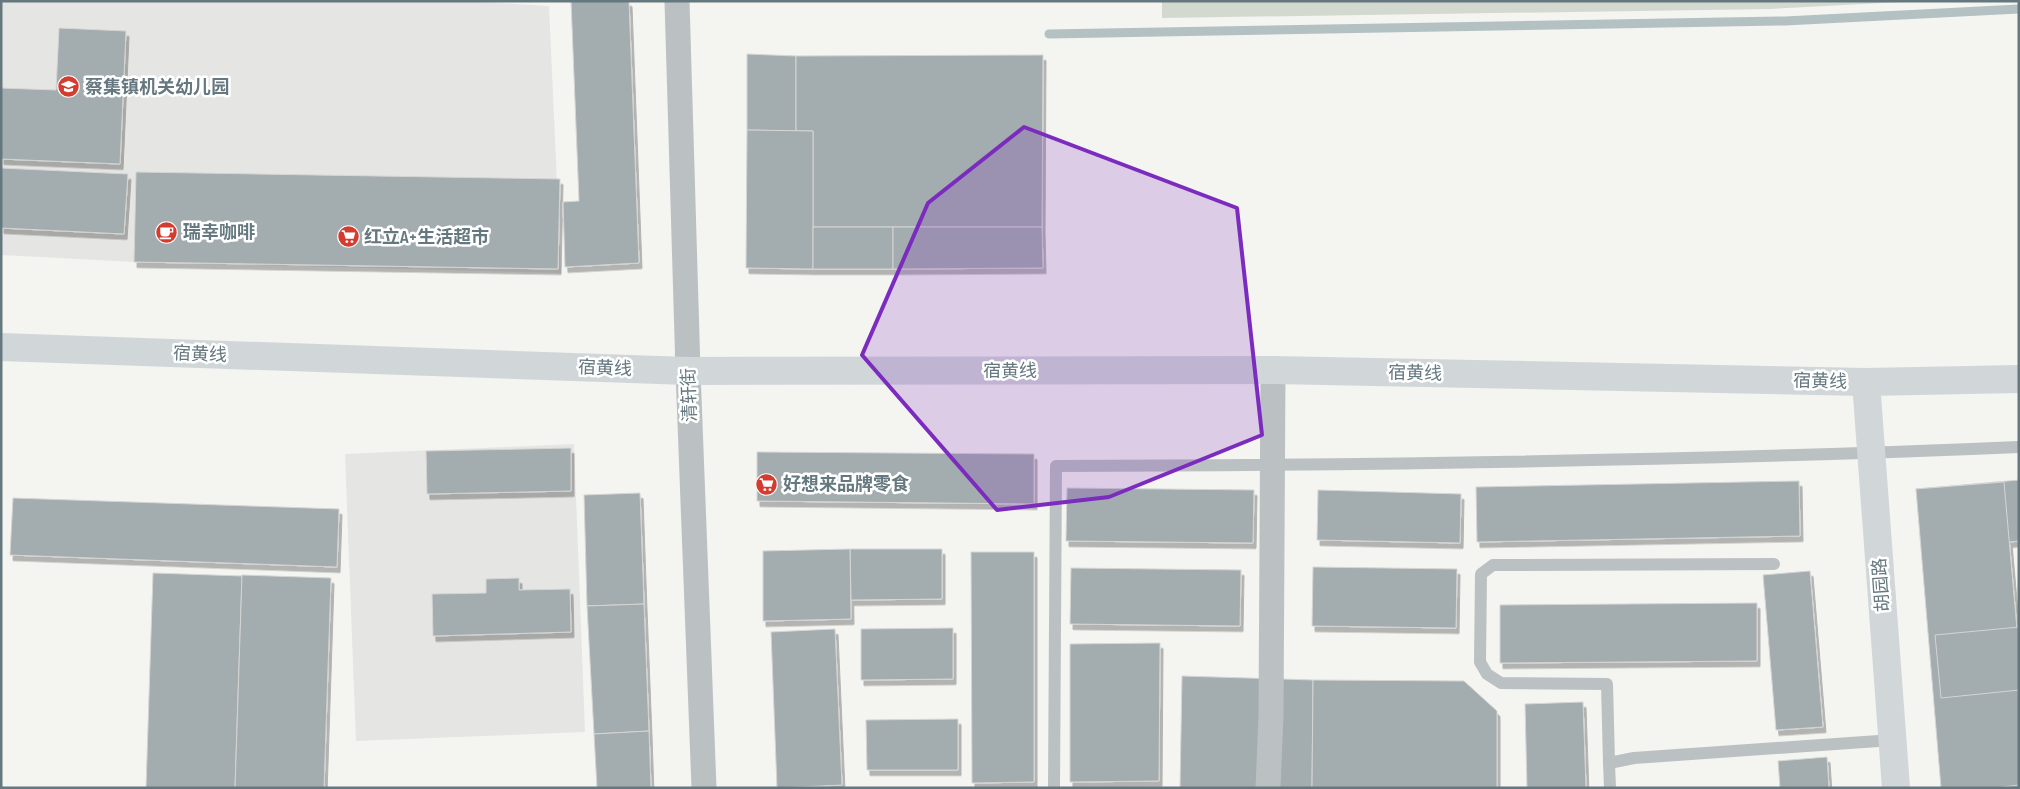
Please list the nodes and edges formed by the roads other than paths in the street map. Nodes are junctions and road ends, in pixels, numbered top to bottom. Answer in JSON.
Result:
{"nodes":[{"id":1,"x":677,"y":1,"type":"edge"},
{"id":2,"x":1,"y":347,"type":"edge"},
{"id":3,"x":1273,"y":370,"type":"junction"},
{"id":4,"x":688,"y":371,"type":"junction"},
{"id":5,"x":2019,"y":379,"type":"edge"},
{"id":6,"x":1866,"y":382,"type":"junction"},
{"id":7,"x":2019,"y":447,"type":"edge"},
{"id":8,"x":1871,"y":454,"type":"junction"},
{"id":9,"x":1272,"y":466,"type":"junction"},
{"id":10,"x":1774,"y":564,"type":"dead end"},
{"id":11,"x":1893,"y":740,"type":"junction"},
{"id":12,"x":1609,"y":763,"type":"junction"},
{"id":13,"x":704,"y":788,"type":"edge"},
{"id":14,"x":1054,"y":788,"type":"edge"},
{"id":15,"x":1268,"y":788,"type":"edge"},
{"id":16,"x":1610,"y":788,"type":"edge"},
{"id":17,"x":1896,"y":788,"type":"edge"}],
"edges":[{"from":1,"to":4,"type":"street","name":"清轩街"},
{"from":2,"to":4,"type":"main road","name":"宿黄线"},
{"from":3,"to":4,"type":"main road","name":"宿黄线"},
{"from":3,"to":6,"type":"main road","name":"宿黄线"},
{"from":3,"to":9,"type":"street"},
{"from":4,"to":13,"type":"street","name":"清轩街"},
{"from":5,"to":6,"type":"main road","name":"宿黄线"},
{"from":6,"to":8,"type":"main road","name":"胡园路"},
{"from":7,"to":8,"type":"lane"},
{"from":8,"to":9,"type":"lane"},
{"from":8,"to":11,"type":"main road","name":"胡园路"},
{"from":9,"to":14,"type":"lane"},
{"from":9,"to":15,"type":"street"},
{"from":10,"to":12,"type":"lane"},
{"from":11,"to":12,"type":"lane"},
{"from":11,"to":17,"type":"main road","name":"胡园路"},
{"from":12,"to":16,"type":"lane"}]}
